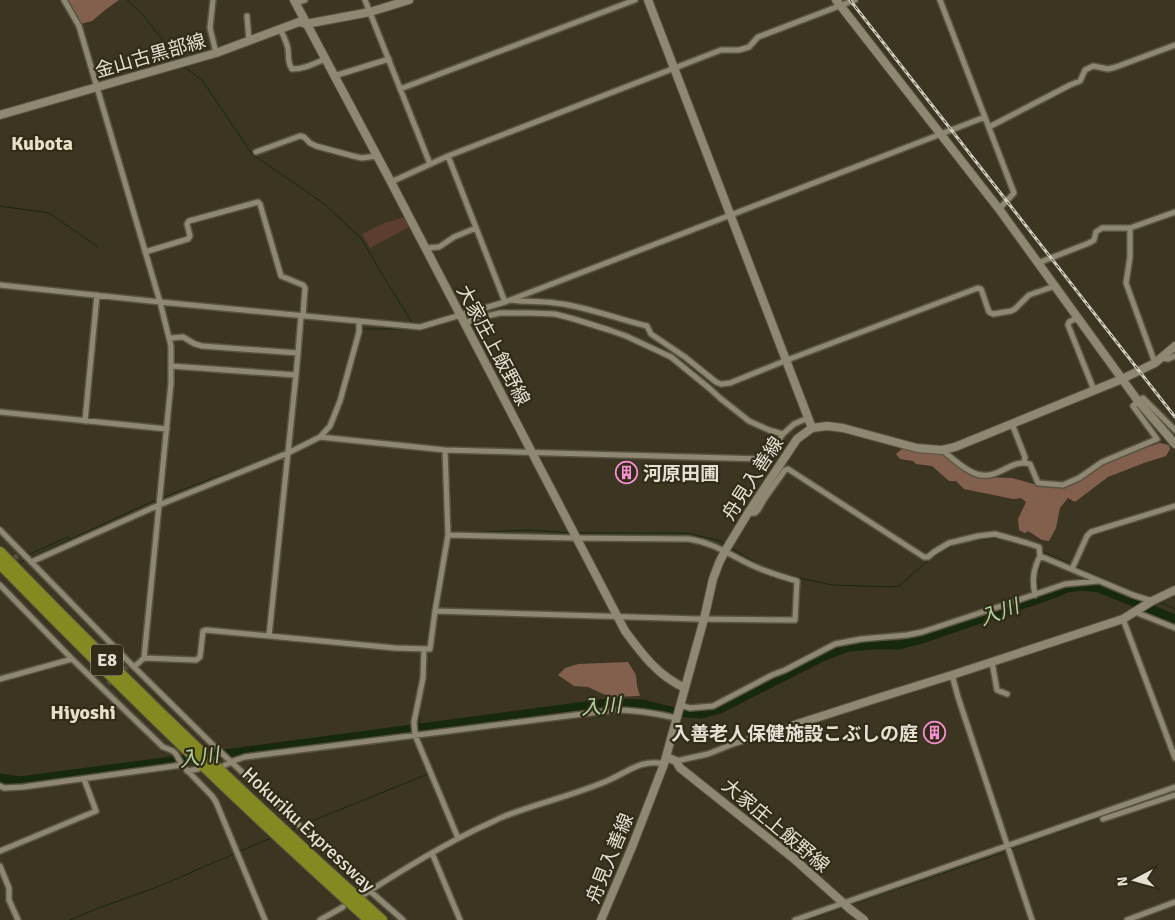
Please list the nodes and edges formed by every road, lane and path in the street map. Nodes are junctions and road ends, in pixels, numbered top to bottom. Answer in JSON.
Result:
{"nodes":[{"id":1,"x":64,"y":0,"type":"edge"},
{"id":2,"x":213,"y":0,"type":"edge"},
{"id":3,"x":305,"y":0,"type":"edge"},
{"id":4,"x":366,"y":0,"type":"edge"},
{"id":5,"x":410,"y":0,"type":"edge"},
{"id":6,"x":635,"y":0,"type":"edge"},
{"id":7,"x":648,"y":0,"type":"edge"},
{"id":8,"x":855,"y":0,"type":"edge"},
{"id":9,"x":940,"y":0,"type":"edge"},
{"id":10,"x":295,"y":1,"type":"edge"},
{"id":11,"x":838,"y":3,"type":"edge"},
{"id":12,"x":370,"y":12,"type":"junction"},
{"id":13,"x":247,"y":16,"type":"dead end"},
{"id":14,"x":306,"y":24,"type":"junction"},
{"id":15,"x":280,"y":29,"type":"junction"},
{"id":16,"x":249,"y":41,"type":"junction"},
{"id":17,"x":1175,"y":45,"type":"edge"},
{"id":18,"x":216,"y":53,"type":"junction"},
{"id":19,"x":325,"y":59,"type":"junction"},
{"id":20,"x":389,"y":59,"type":"junction"},
{"id":21,"x":675,"y":69,"type":"junction"},
{"id":22,"x":334,"y":76,"type":"junction"},
{"id":23,"x":97,"y":87,"type":"junction"},
{"id":24,"x":400,"y":89,"type":"junction"},
{"id":25,"x":0,"y":115,"type":"edge"},
{"id":26,"x":985,"y":118,"type":"junction"},
{"id":27,"x":989,"y":127,"type":"junction"},
{"id":28,"x":941,"y":134,"type":"junction"},
{"id":29,"x":256,"y":152,"type":"dead end"},
{"id":30,"x":377,"y":156,"type":"junction"},
{"id":31,"x":448,"y":156,"type":"junction"},
{"id":32,"x":430,"y":164,"type":"junction"},
{"id":33,"x":391,"y":182,"type":"junction"},
{"id":34,"x":999,"y":209,"type":"junction"},
{"id":35,"x":1175,"y":212,"type":"edge"},
{"id":36,"x":731,"y":215,"type":"junction"},
{"id":37,"x":476,"y":228,"type":"junction"},
{"id":38,"x":1130,"y":228,"type":"junction"},
{"id":39,"x":425,"y":248,"type":"junction"},
{"id":40,"x":145,"y":252,"type":"junction"},
{"id":41,"x":1038,"y":263,"type":"junction"},
{"id":42,"x":0,"y":285,"type":"edge"},
{"id":43,"x":1055,"y":286,"type":"junction"},
{"id":44,"x":97,"y":295,"type":"junction"},
{"id":45,"x":507,"y":301,"type":"junction"},
{"id":46,"x":160,"y":302,"type":"junction"},
{"id":47,"x":302,"y":316,"type":"junction"},
{"id":48,"x":1077,"y":318,"type":"junction"},
{"id":49,"x":462,"y":320,"type":"junction"},
{"id":50,"x":359,"y":322,"type":"junction"},
{"id":51,"x":170,"y":338,"type":"junction"},
{"id":52,"x":1175,"y":346,"type":"edge"},
{"id":53,"x":298,"y":354,"type":"junction"},
{"id":54,"x":1175,"y":356,"type":"edge"},
{"id":55,"x":787,"y":360,"type":"junction"},
{"id":56,"x":1159,"y":360,"type":"junction"},
{"id":57,"x":171,"y":366,"type":"junction"},
{"id":58,"x":296,"y":375,"type":"junction"},
{"id":59,"x":1122,"y":379,"type":"junction"},
{"id":60,"x":1094,"y":390,"type":"junction"},
{"id":61,"x":1138,"y":401,"type":"junction"},
{"id":62,"x":0,"y":412,"type":"edge"},
{"id":63,"x":808,"y":418,"type":"junction"},
{"id":64,"x":85,"y":421,"type":"junction"},
{"id":65,"x":1012,"y":424,"type":"junction"},
{"id":66,"x":812,"y":428,"type":"junction"},
{"id":67,"x":167,"y":429,"type":"junction"},
{"id":68,"x":1175,"y":430,"type":"edge"},
{"id":69,"x":783,"y":434,"type":"junction"},
{"id":70,"x":320,"y":437,"type":"junction"},
{"id":71,"x":1175,"y":444,"type":"edge"},
{"id":72,"x":445,"y":450,"type":"junction"},
{"id":73,"x":942,"y":450,"type":"junction"},
{"id":74,"x":531,"y":452,"type":"junction"},
{"id":75,"x":288,"y":453,"type":"junction"},
{"id":76,"x":1024,"y":462,"type":"junction"},
{"id":77,"x":159,"y":505,"type":"junction"},
{"id":78,"x":1175,"y":506,"type":"edge"},
{"id":79,"x":748,"y":513,"type":"junction"},
{"id":80,"x":0,"y":530,"type":"edge"},
{"id":81,"x":448,"y":535,"type":"junction"},
{"id":82,"x":576,"y":538,"type":"junction"},
{"id":83,"x":725,"y":551,"type":"junction"},
{"id":84,"x":0,"y":552,"type":"edge"},
{"id":85,"x":1040,"y":556,"type":"junction"},
{"id":86,"x":10,"y":560,"type":"edge"},
{"id":87,"x":31,"y":562,"type":"junction"},
{"id":88,"x":1072,"y":569,"type":"junction"},
{"id":89,"x":1098,"y":581,"type":"junction"},
{"id":90,"x":0,"y":585,"type":"edge"},
{"id":91,"x":1175,"y":590,"type":"edge"},
{"id":92,"x":1035,"y":595,"type":"junction"},
{"id":93,"x":1150,"y":602,"type":"junction"},
{"id":94,"x":435,"y":611,"type":"junction"},
{"id":95,"x":1137,"y":611,"type":"junction"},
{"id":96,"x":618,"y":617,"type":"junction"},
{"id":97,"x":704,"y":619,"type":"junction"},
{"id":98,"x":1123,"y":620,"type":"junction"},
{"id":99,"x":1175,"y":628,"type":"edge"},
{"id":100,"x":268,"y":636,"type":"junction"},
{"id":101,"x":424,"y":649,"type":"junction"},
{"id":102,"x":144,"y":658,"type":"junction"},
{"id":103,"x":72,"y":659,"type":"junction"},
{"id":104,"x":992,"y":662,"type":"junction"},
{"id":105,"x":131,"y":666,"type":"junction"},
{"id":106,"x":952,"y":675,"type":"junction"},
{"id":107,"x":0,"y":679,"type":"edge"},
{"id":108,"x":108,"y":684,"type":"tunnel mouth"},
{"id":109,"x":684,"y":688,"type":"junction"},
{"id":110,"x":103,"y":689,"type":"junction"},
{"id":111,"x":1006,"y":694,"type":"dead end"},
{"id":112,"x":680,"y":706,"type":"junction"},
{"id":113,"x":676,"y":718,"type":"junction"},
{"id":114,"x":794,"y":725,"type":"joint"},
{"id":115,"x":415,"y":735,"type":"junction"},
{"id":116,"x":213,"y":744,"type":"junction"},
{"id":117,"x":189,"y":749,"type":"junction"},
{"id":118,"x":1175,"y":758,"type":"edge"},
{"id":119,"x":230,"y":760,"type":"junction"},
{"id":120,"x":665,"y":761,"type":"junction"},
{"id":121,"x":676,"y":761,"type":"junction"},
{"id":122,"x":182,"y":765,"type":"junction"},
{"id":123,"x":210,"y":766,"type":"junction"},
{"id":124,"x":187,"y":771,"type":"junction"},
{"id":125,"x":84,"y":779,"type":"junction"},
{"id":126,"x":0,"y":786,"type":"edge"},
{"id":127,"x":1175,"y":787,"type":"edge"},
{"id":128,"x":1175,"y":795,"type":"edge"},
{"id":129,"x":1103,"y":819,"type":"dead end"},
{"id":130,"x":458,"y":838,"type":"junction"},
{"id":131,"x":1007,"y":846,"type":"junction"},
{"id":132,"x":0,"y":851,"type":"edge"},
{"id":133,"x":432,"y":853,"type":"junction"},
{"id":134,"x":0,"y":866,"type":"edge"},
{"id":135,"x":367,"y":892,"type":"junction"},
{"id":136,"x":1175,"y":902,"type":"edge"},
{"id":137,"x":846,"y":905,"type":"junction"},
{"id":138,"x":343,"y":907,"type":"dead end"},
{"id":139,"x":18,"y":920,"type":"edge"},
{"id":140,"x":265,"y":920,"type":"edge"},
{"id":141,"x":320,"y":920,"type":"edge"},
{"id":142,"x":369,"y":920,"type":"edge"},
{"id":143,"x":382,"y":920,"type":"edge"},
{"id":144,"x":403,"y":920,"type":"edge"},
{"id":145,"x":460,"y":920,"type":"edge"},
{"id":146,"x":602,"y":920,"type":"edge"},
{"id":147,"x":795,"y":920,"type":"edge"},
{"id":148,"x":864,"y":920,"type":"edge"},
{"id":149,"x":1032,"y":920,"type":"edge"},
{"id":150,"x":1127,"y":920,"type":"edge"}],
"edges":[{"from":1,"to":23,"type":"street"},
{"from":2,"to":18,"type":"street"},
{"from":3,"to":10,"type":"street"},
{"from":4,"to":12,"type":"street"},
{"from":5,"to":12,"type":"main road","name":"金山古黒部線"},
{"from":6,"to":24,"type":"street"},
{"from":7,"to":21,"type":"main road"},
{"from":8,"to":11,"type":"street"},
{"from":9,"to":26,"type":"street"},
{"from":10,"to":14,"type":"main road","name":"大家庄上飯野線"},
{"from":11,"to":21,"type":"street"},
{"from":11,"to":28,"type":"main road"},
{"from":12,"to":14,"type":"main road","name":"金山古黒部線"},
{"from":12,"to":20,"type":"street"},
{"from":13,"to":16,"type":"street"},
{"from":14,"to":15,"type":"main road","name":"金山古黒部線"},
{"from":14,"to":19,"type":"main road","name":"大家庄上飯野線"},
{"from":15,"to":16,"type":"main road","name":"金山古黒部線"},
{"from":15,"to":19,"type":"street"},
{"from":16,"to":18,"type":"main road","name":"金山古黒部線"},
{"from":17,"to":27,"type":"street"},
{"from":18,"to":23,"type":"main road","name":"金山古黒部線"},
{"from":19,"to":22,"type":"main road","name":"大家庄上飯野線"},
{"from":20,"to":22,"type":"street"},
{"from":20,"to":24,"type":"street"},
{"from":21,"to":31,"type":"street"},
{"from":21,"to":36,"type":"main road"},
{"from":22,"to":30,"type":"main road","name":"大家庄上飯野線"},
{"from":23,"to":25,"type":"main road","name":"金山古黒部線"},
{"from":23,"to":40,"type":"street"},
{"from":24,"to":32,"type":"street"},
{"from":26,"to":27,"type":"street"},
{"from":26,"to":28,"type":"street"},
{"from":27,"to":34,"type":"street"},
{"from":28,"to":34,"type":"main road"},
{"from":28,"to":36,"type":"street"},
{"from":29,"to":30,"type":"street"},
{"from":30,"to":33,"type":"main road","name":"大家庄上飯野線"},
{"from":31,"to":32,"type":"street"},
{"from":31,"to":37,"type":"street"},
{"from":32,"to":33,"type":"street"},
{"from":33,"to":39,"type":"main road","name":"大家庄上飯野線"},
{"from":34,"to":41,"type":"main road"},
{"from":35,"to":38,"type":"street"},
{"from":36,"to":45,"type":"street"},
{"from":36,"to":55,"type":"main road"},
{"from":37,"to":39,"type":"street"},
{"from":37,"to":45,"type":"street"},
{"from":38,"to":41,"type":"street"},
{"from":38,"to":56,"type":"street"},
{"from":39,"to":49,"type":"main road","name":"大家庄上飯野線"},
{"from":40,"to":46,"type":"street"},
{"from":40,"to":47,"type":"street"},
{"from":41,"to":43,"type":"main road"},
{"from":42,"to":44,"type":"street"},
{"from":43,"to":48,"type":"main road"},
{"from":43,"to":55,"type":"street"},
{"from":44,"to":46,"type":"street"},
{"from":44,"to":64,"type":"street"},
{"from":45,"to":49,"type":"street"},
{"from":45,"to":55,"type":"street"},
{"from":46,"to":47,"type":"street"},
{"from":46,"to":51,"type":"street"},
{"from":47,"to":50,"type":"street"},
{"from":47,"to":53,"type":"street"},
{"from":48,"to":59,"type":"main road"},
{"from":48,"to":60,"type":"street"},
{"from":49,"to":50,"type":"street"},
{"from":49,"to":69,"type":"street"},
{"from":49,"to":74,"type":"main road","name":"大家庄上飯野線"},
{"from":50,"to":70,"type":"street"},
{"from":51,"to":53,"type":"street"},
{"from":51,"to":57,"type":"street"},
{"from":52,"to":56,"type":"main road"},
{"from":53,"to":58,"type":"street"},
{"from":54,"to":56,"type":"street"},
{"from":55,"to":63,"type":"main road"},
{"from":56,"to":59,"type":"main road"},
{"from":57,"to":58,"type":"street"},
{"from":57,"to":67,"type":"street"},
{"from":58,"to":75,"type":"street"},
{"from":59,"to":60,"type":"main road"},
{"from":59,"to":61,"type":"main road"},
{"from":60,"to":65,"type":"main road"},
{"from":61,"to":68,"type":"street"},
{"from":61,"to":71,"type":"main road"},
{"from":61,"to":76,"type":"street"},
{"from":62,"to":64,"type":"street"},
{"from":63,"to":66,"type":"main road"},
{"from":63,"to":69,"type":"street"},
{"from":64,"to":67,"type":"street"},
{"from":65,"to":73,"type":"main road"},
{"from":65,"to":76,"type":"street"},
{"from":66,"to":73,"type":"main road"},
{"from":66,"to":79,"type":"main road","name":"舟見入善線"},
{"from":67,"to":77,"type":"street"},
{"from":69,"to":74,"type":"street"},
{"from":70,"to":72,"type":"street"},
{"from":70,"to":75,"type":"street"},
{"from":72,"to":74,"type":"street"},
{"from":72,"to":81,"type":"street"},
{"from":73,"to":76,"type":"street"},
{"from":74,"to":82,"type":"main road","name":"大家庄上飯野線"},
{"from":75,"to":77,"type":"street"},
{"from":75,"to":100,"type":"street"},
{"from":77,"to":87,"type":"street"},
{"from":77,"to":102,"type":"street"},
{"from":78,"to":88,"type":"street"},
{"from":79,"to":83,"type":"main road","name":"舟見入善線"},
{"from":79,"to":85,"type":"street"},
{"from":80,"to":86,"type":"street"},
{"from":81,"to":82,"type":"street"},
{"from":81,"to":94,"type":"street"},
{"from":82,"to":83,"type":"street"},
{"from":82,"to":96,"type":"main road","name":"大家庄上飯野線"},
{"from":83,"to":97,"type":"main road","name":"舟見入善線"},
{"from":83,"to":97,"type":"street"},
{"from":84,"to":86,"type":"highway","name":"Hokuriku Expressway","number":"E8"},
{"from":85,"to":88,"type":"street"},
{"from":85,"to":92,"type":"street"},
{"from":86,"to":87,"type":"street"},
{"from":86,"to":117,"type":"highway","name":"Hokuriku Expressway","number":"E8"},
{"from":87,"to":105,"type":"street"},
{"from":88,"to":89,"type":"street"},
{"from":89,"to":92,"type":"street"},
{"from":89,"to":93,"type":"street"},
{"from":90,"to":103,"type":"street"},
{"from":91,"to":93,"type":"main road"},
{"from":92,"to":112,"type":"street"},
{"from":93,"to":95,"type":"main road"},
{"from":94,"to":96,"type":"street"},
{"from":94,"to":101,"type":"street"},
{"from":95,"to":98,"type":"main road"},
{"from":95,"to":99,"type":"street"},
{"from":96,"to":97,"type":"street"},
{"from":96,"to":109,"type":"main road","name":"大家庄上飯野線"},
{"from":97,"to":109,"type":"main road","name":"舟見入善線"},
{"from":98,"to":104,"type":"main road"},
{"from":98,"to":118,"type":"street"},
{"from":100,"to":101,"type":"street"},
{"from":100,"to":102,"type":"street"},
{"from":101,"to":115,"type":"street"},
{"from":102,"to":105,"type":"street"},
{"from":103,"to":107,"type":"street"},
{"from":103,"to":110,"type":"street"},
{"from":104,"to":106,"type":"main road"},
{"from":104,"to":111,"type":"street"},
{"from":105,"to":116,"type":"street"},
{"from":106,"to":114,"type":"main road"},
{"from":106,"to":131,"type":"street"},
{"from":108,"to":110,"type":"street"},
{"from":109,"to":112,"type":"main road","name":"舟見入善線"},
{"from":110,"to":117,"type":"street"},
{"from":112,"to":113,"type":"main road","name":"舟見入善線"},
{"from":113,"to":115,"type":"street"},
{"from":113,"to":120,"type":"main road","name":"舟見入善線"},
{"from":114,"to":121,"type":"street"},
{"from":115,"to":119,"type":"street"},
{"from":115,"to":130,"type":"street"},
{"from":116,"to":117,"type":"street"},
{"from":116,"to":119,"type":"street"},
{"from":117,"to":122,"type":"street"},
{"from":117,"to":123,"type":"highway","name":"Hokuriku Expressway","number":"E8"},
{"from":119,"to":123,"type":"street"},
{"from":119,"to":135,"type":"street"},
{"from":120,"to":121,"type":"main road"},
{"from":120,"to":130,"type":"street"},
{"from":120,"to":146,"type":"main road","name":"舟見入善線"},
{"from":121,"to":137,"type":"main road","name":"大家庄上飯野線"},
{"from":122,"to":124,"type":"street"},
{"from":122,"to":125,"type":"street"},
{"from":123,"to":124,"type":"street"},
{"from":123,"to":142,"type":"highway","name":"Hokuriku Expressway","number":"E8"},
{"from":123,"to":143,"type":"highway","name":"Hokuriku Expressway","number":"E8"},
{"from":124,"to":140,"type":"street"},
{"from":125,"to":126,"type":"street"},
{"from":125,"to":132,"type":"street"},
{"from":127,"to":131,"type":"street"},
{"from":128,"to":129,"type":"street"},
{"from":130,"to":133,"type":"street"},
{"from":131,"to":137,"type":"street"},
{"from":131,"to":149,"type":"street"},
{"from":133,"to":135,"type":"street"},
{"from":133,"to":145,"type":"street"},
{"from":134,"to":139,"type":"street"},
{"from":135,"to":144,"type":"street"},
{"from":136,"to":150,"type":"street"},
{"from":137,"to":147,"type":"street"},
{"from":137,"to":148,"type":"main road","name":"大家庄上飯野線"},
{"from":138,"to":141,"type":"street"}]}
